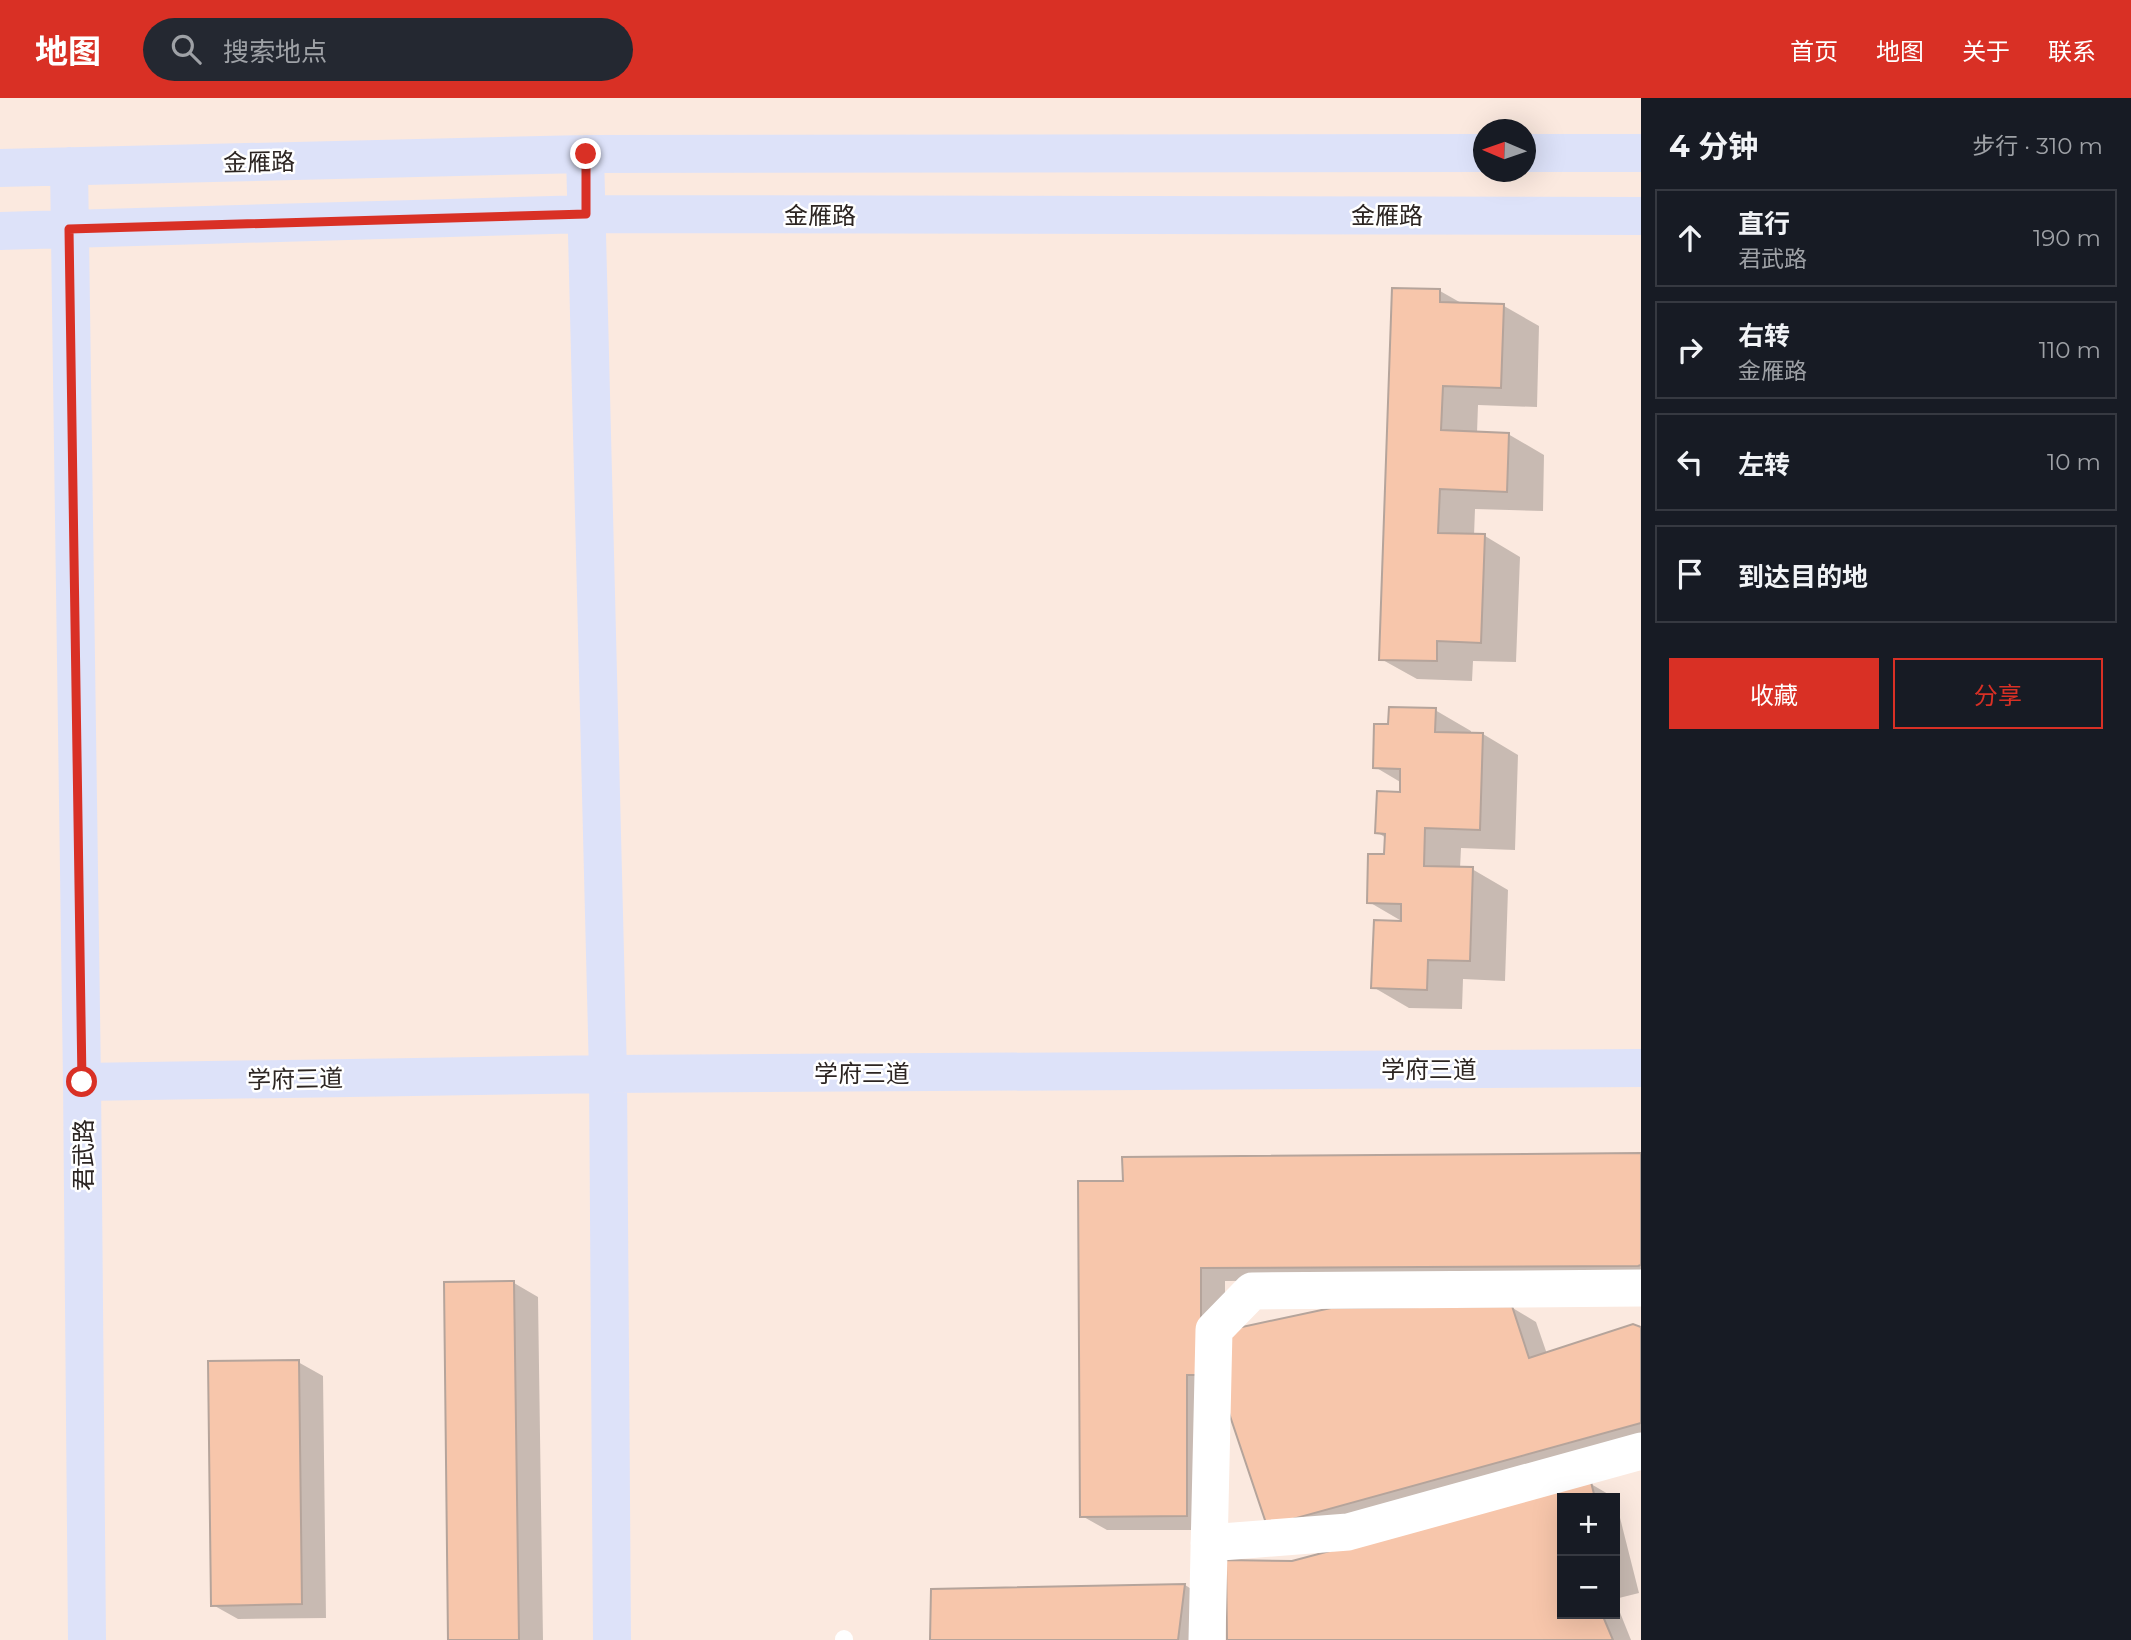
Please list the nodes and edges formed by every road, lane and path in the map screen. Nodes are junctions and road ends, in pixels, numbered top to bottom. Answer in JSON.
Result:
{"nodes":[{"id":1,"x":1473,"y":153,"type":"edge"},
{"id":2,"x":1536,"y":153,"type":"edge"},
{"id":3,"x":1641,"y":153,"type":"edge"},
{"id":4,"x":586,"y":154,"type":"junction"},
{"id":5,"x":69,"y":166,"type":"junction"},
{"id":6,"x":0,"y":168,"type":"edge"},
{"id":7,"x":586,"y":214,"type":"junction"},
{"id":8,"x":1641,"y":216,"type":"edge"},
{"id":9,"x":69,"y":229,"type":"junction"},
{"id":10,"x":0,"y":232,"type":"edge"},
{"id":11,"x":1641,"y":1068,"type":"edge"},
{"id":12,"x":608,"y":1074,"type":"junction"},
{"id":13,"x":82,"y":1082,"type":"junction"},
{"id":14,"x":1641,"y":1288,"type":"edge"},
{"id":15,"x":1641,"y":1451,"type":"edge"},
{"id":16,"x":1209,"y":1543,"type":"junction"},
{"id":17,"x":87,"y":1640,"type":"edge"},
{"id":18,"x":612,"y":1640,"type":"edge"},
{"id":19,"x":1206,"y":1640,"type":"edge"}],
"edges":[{"from":1,"to":4,"type":"street","name":"金雁路"},
{"from":2,"to":3,"type":"street"},
{"from":4,"to":5,"type":"street","name":"金雁路"},
{"from":4,"to":7,"type":"street"},
{"from":5,"to":6,"type":"street","name":"金雁路"},
{"from":5,"to":9,"type":"street","name":"君武路"},
{"from":7,"to":8,"type":"street","name":"金雁路"},
{"from":7,"to":9,"type":"street","name":"金雁路"},
{"from":7,"to":12,"type":"street"},
{"from":9,"to":10,"type":"street","name":"金雁路"},
{"from":9,"to":13,"type":"street","name":"君武路"},
{"from":11,"to":12,"type":"street","name":"学府三道"},
{"from":12,"to":13,"type":"street","name":"学府三道"},
{"from":12,"to":18,"type":"street"},
{"from":13,"to":17,"type":"street","name":"君武路"},
{"from":14,"to":16,"type":"street"},
{"from":15,"to":16,"type":"street"},
{"from":16,"to":19,"type":"street"}]}
